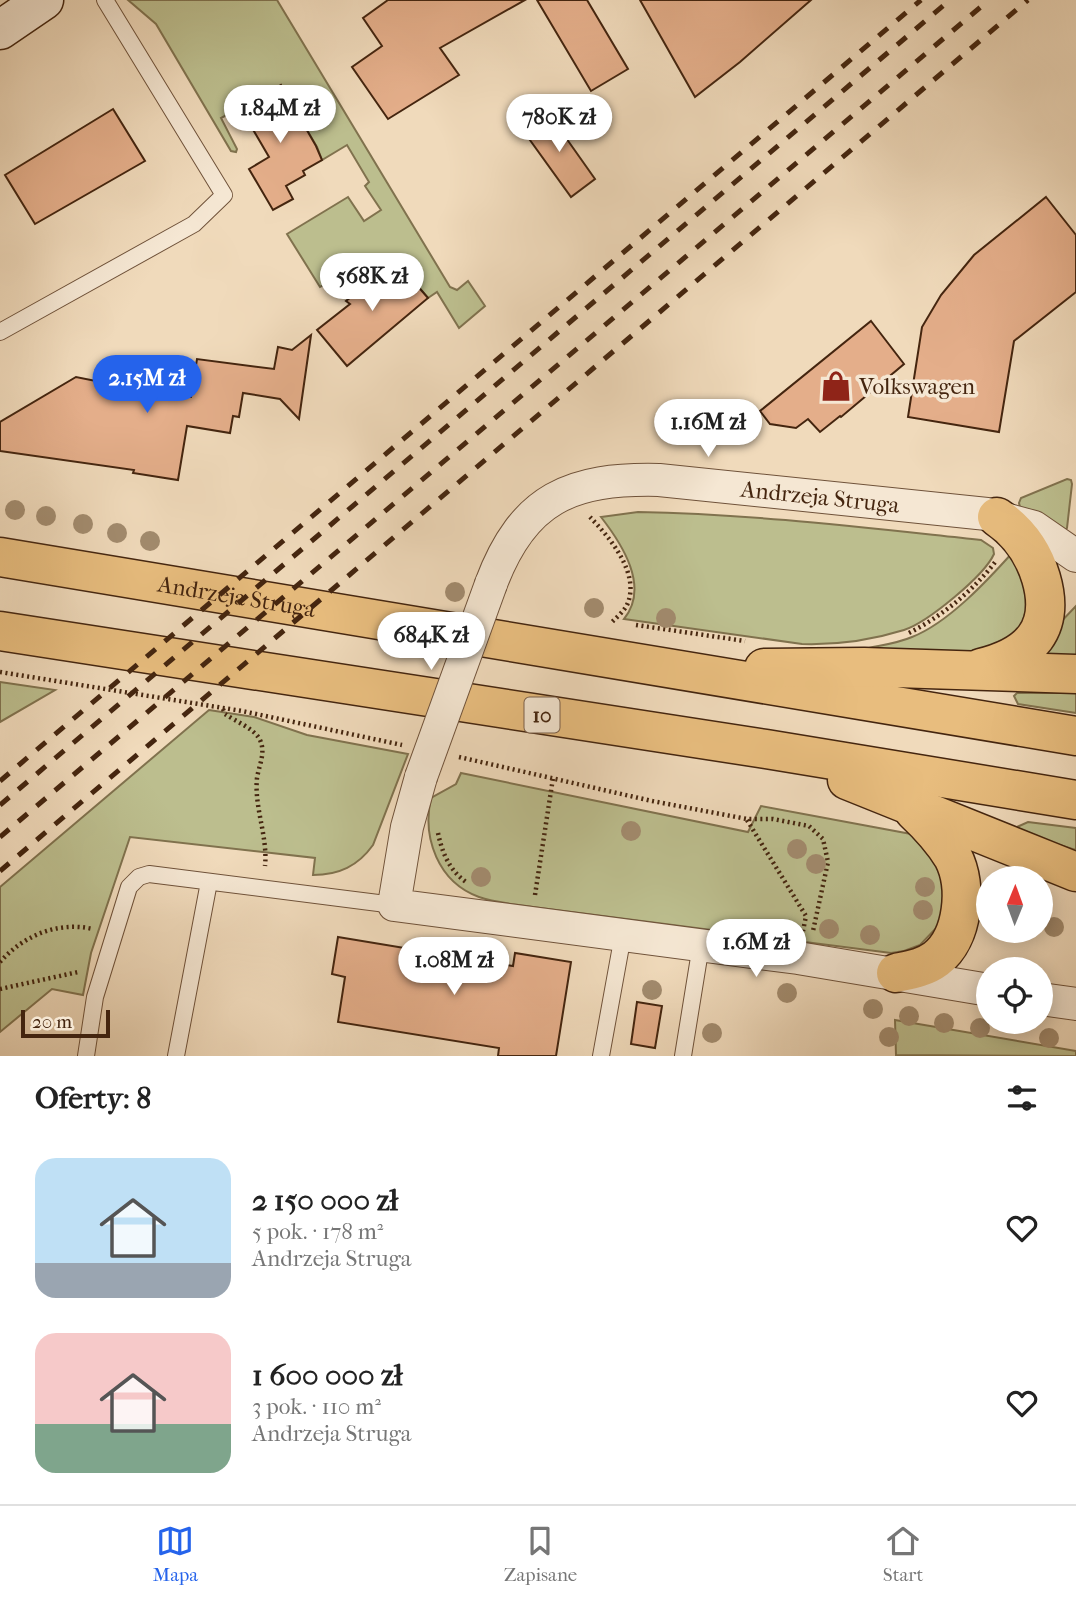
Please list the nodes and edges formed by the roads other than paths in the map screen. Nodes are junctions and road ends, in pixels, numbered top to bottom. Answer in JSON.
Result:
{"nodes":[{"id":1,"x":44,"y":0,"type":"edge"},
{"id":2,"x":105,"y":0,"type":"edge"},
{"id":3,"x":0,"y":30,"type":"edge"},
{"id":4,"x":0,"y":332,"type":"edge"},
{"id":5,"x":1007,"y":524,"type":"junction"},
{"id":6,"x":1076,"y":556,"type":"edge"},
{"id":7,"x":0,"y":557,"type":"edge"},
{"id":8,"x":1076,"y":587,"type":"edge"},
{"id":9,"x":1043,"y":625,"type":"junction"},
{"id":10,"x":0,"y":631,"type":"edge"},
{"id":11,"x":674,"y":669,"type":"junction"},
{"id":12,"x":958,"y":671,"type":"junction"},
{"id":13,"x":1076,"y":674,"type":"edge"},
{"id":14,"x":1076,"y":736,"type":"edge"},
{"id":15,"x":766,"y":749,"type":"junction"},
{"id":16,"x":1076,"y":800,"type":"edge"},
{"id":17,"x":902,"y":801,"type":"junction"},
{"id":18,"x":1076,"y":872,"type":"edge"},
{"id":19,"x":209,"y":882,"type":"junction"},
{"id":20,"x":394,"y":905,"type":"junction"},
{"id":21,"x":622,"y":934,"type":"junction"},
{"id":22,"x":701,"y":945,"type":"junction"},
{"id":23,"x":895,"y":973,"type":"junction"},
{"id":24,"x":976,"y":988,"type":"edge"},
{"id":25,"x":1053,"y":1001,"type":"edge"},
{"id":26,"x":1076,"y":1004,"type":"edge"},
{"id":27,"x":86,"y":1056,"type":"edge"},
{"id":28,"x":176,"y":1056,"type":"edge"},
{"id":29,"x":601,"y":1056,"type":"edge"},
{"id":30,"x":683,"y":1056,"type":"edge"}],
"edges":[{"from":1,"to":3,"type":"street"},
{"from":2,"to":4,"type":"lane"},
{"from":5,"to":6,"type":"street","name":"Andrzeja Struga"},
{"from":5,"to":9,"type":"main road"},
{"from":5,"to":20,"type":"street","name":"Andrzeja Struga","bridge":true},
{"from":7,"to":11,"type":"main road","name":"Andrzeja Struga"},
{"from":8,"to":9,"type":"main road"},
{"from":9,"to":12,"type":"main road"},
{"from":10,"to":15,"type":"main road","number":"10"},
{"from":11,"to":12,"type":"main road"},
{"from":11,"to":14,"type":"main road","name":"Andrzeja Struga"},
{"from":12,"to":13,"type":"main road"},
{"from":15,"to":16,"type":"main road","number":"10"},
{"from":15,"to":17,"type":"main road"},
{"from":17,"to":18,"type":"main road"},
{"from":17,"to":23,"type":"main road"},
{"from":19,"to":20,"type":"lane"},
{"from":19,"to":27,"type":"lane"},
{"from":19,"to":28,"type":"lane"},
{"from":20,"to":21,"type":"street"},
{"from":21,"to":22,"type":"street"},
{"from":21,"to":29,"type":"lane"},
{"from":22,"to":23,"type":"street"},
{"from":22,"to":30,"type":"lane"},
{"from":23,"to":24,"type":"street"},
{"from":25,"to":26,"type":"street"}]}
